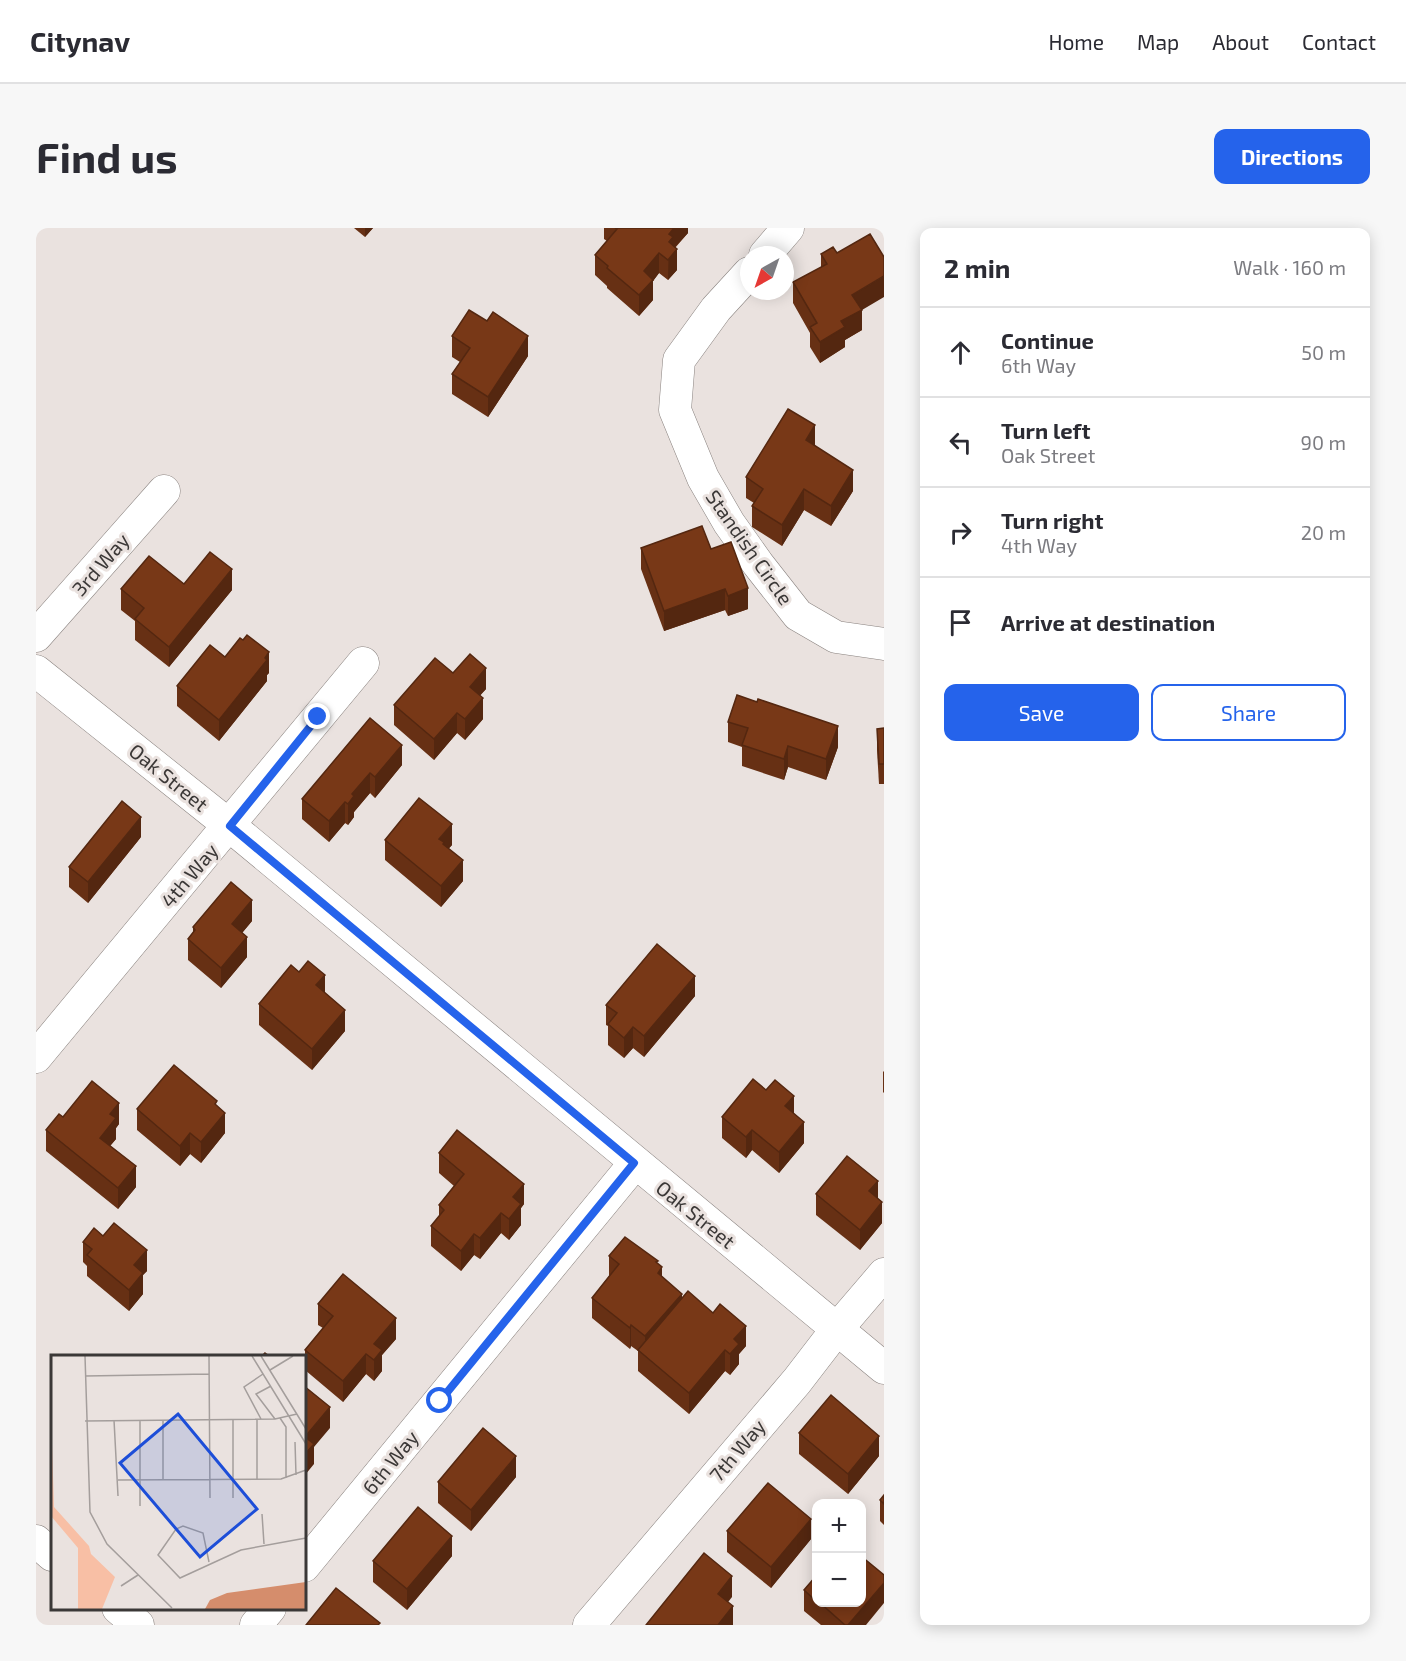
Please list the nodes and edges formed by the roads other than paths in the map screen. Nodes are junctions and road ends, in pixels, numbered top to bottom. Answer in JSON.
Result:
{"nodes":[{"id":1,"x":788,"y":228,"type":"edge"},
{"id":2,"x":773,"y":246,"type":"edge"},
{"id":3,"x":740,"y":283,"type":"edge"},
{"id":4,"x":164,"y":491,"type":"dead end"},
{"id":5,"x":36,"y":636,"type":"edge"},
{"id":6,"x":884,"y":644,"type":"edge"},
{"id":7,"x":363,"y":663,"type":"dead end"},
{"id":8,"x":36,"y":671,"type":"edge"},
{"id":9,"x":230,"y":826,"type":"junction"},
{"id":10,"x":36,"y":1057,"type":"edge"},
{"id":11,"x":634,"y":1163,"type":"junction"},
{"id":12,"x":884,"y":1274,"type":"edge"},
{"id":13,"x":837,"y":1329,"type":"junction"},
{"id":14,"x":884,"y":1368,"type":"edge"},
{"id":15,"x":36,"y":1541,"type":"edge"},
{"id":16,"x":51,"y":1553,"type":"edge"},
{"id":17,"x":306,"y":1564,"type":"edge"},
{"id":18,"x":120,"y":1610,"type":"edge"},
{"id":19,"x":268,"y":1610,"type":"edge"},
{"id":20,"x":138,"y":1625,"type":"edge"},
{"id":21,"x":256,"y":1625,"type":"edge"},
{"id":22,"x":589,"y":1625,"type":"edge"}],
"edges":[{"from":1,"to":2,"type":"street"},
{"from":3,"to":6,"type":"street","name":"Standish Circle"},
{"from":4,"to":5,"type":"street","name":"3rd Way"},
{"from":7,"to":9,"type":"street","name":"4th Way"},
{"from":8,"to":9,"type":"street","name":"Oak Street"},
{"from":9,"to":10,"type":"street","name":"4th Way"},
{"from":9,"to":11,"type":"street","name":"Oak Street"},
{"from":11,"to":13,"type":"street","name":"Oak Street"},
{"from":11,"to":17,"type":"street","name":"6th Way"},
{"from":12,"to":13,"type":"street","name":"7th Way"},
{"from":13,"to":14,"type":"street","name":"Oak Street"},
{"from":13,"to":22,"type":"street","name":"7th Way"},
{"from":15,"to":16,"type":"street"},
{"from":18,"to":20,"type":"street"},
{"from":19,"to":21,"type":"street"}]}
